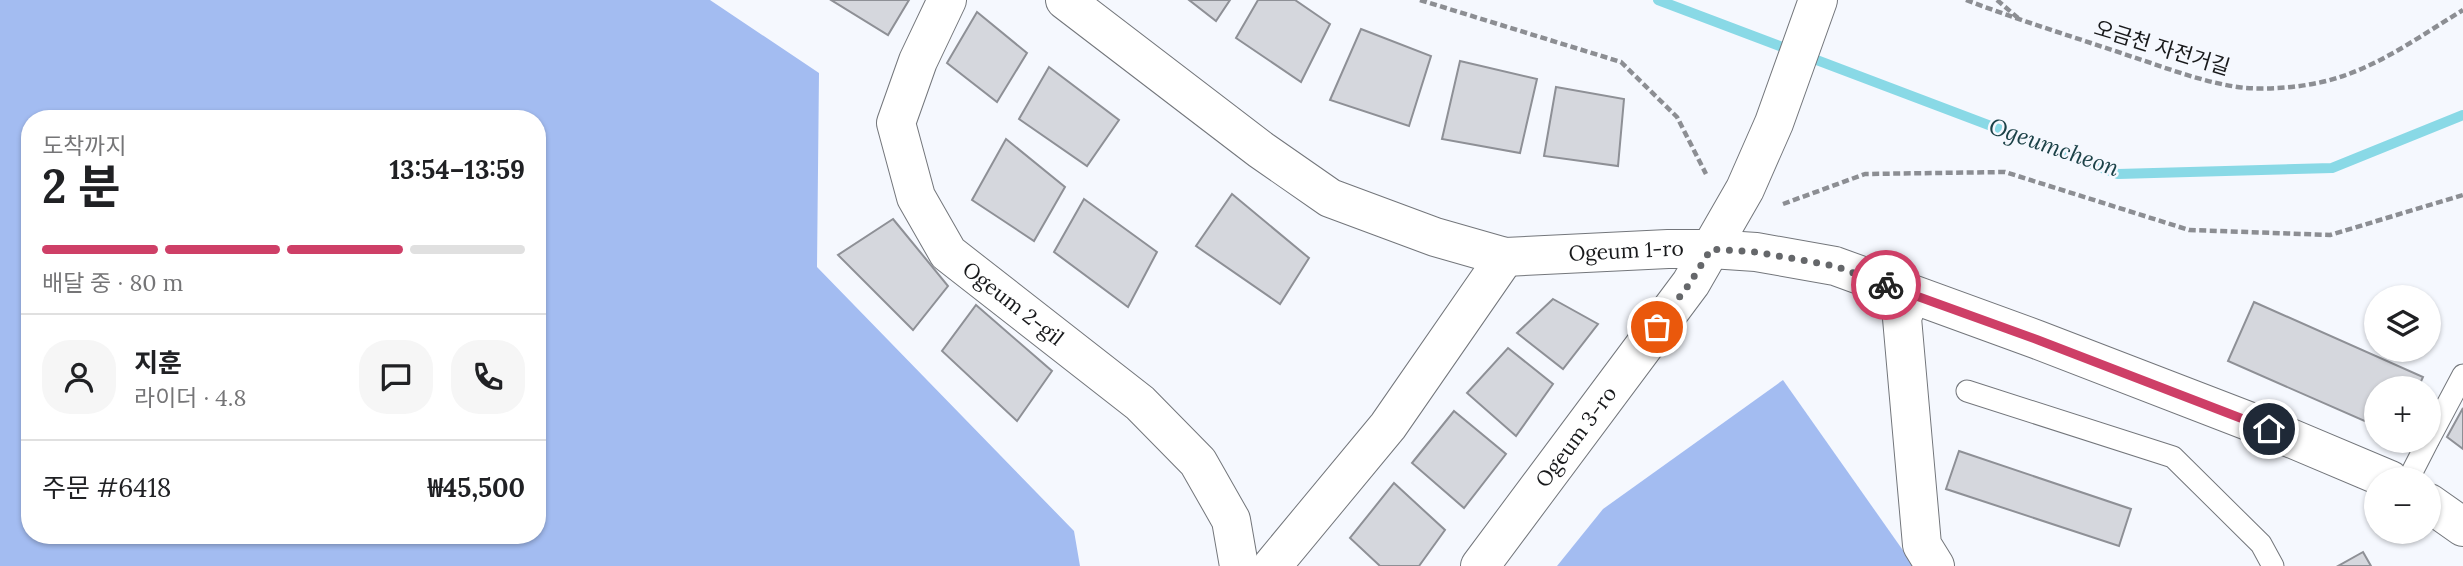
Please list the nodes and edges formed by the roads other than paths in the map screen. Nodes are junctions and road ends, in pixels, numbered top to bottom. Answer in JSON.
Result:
{"nodes":[{"id":1,"x":947,"y":0,"type":"edge"},
{"id":2,"x":1065,"y":0,"type":"edge"},
{"id":3,"x":1818,"y":0,"type":"edge"},
{"id":4,"x":1711,"y":249,"type":"junction"},
{"id":5,"x":1505,"y":257,"type":"junction"},
{"id":6,"x":1911,"y":294,"type":"junction"},
{"id":7,"x":2463,"y":375,"type":"edge"},
{"id":8,"x":1967,"y":391,"type":"dead end"},
{"id":9,"x":2441,"y":417,"type":"edge"},
{"id":10,"x":2364,"y":469,"type":"edge"},
{"id":11,"x":2441,"y":511,"type":"edge"},
{"id":12,"x":2463,"y":527,"type":"edge"},
{"id":13,"x":1239,"y":566,"type":"edge"},
{"id":14,"x":1272,"y":566,"type":"edge"},
{"id":15,"x":1480,"y":566,"type":"edge"},
{"id":16,"x":1935,"y":566,"type":"edge"},
{"id":17,"x":2273,"y":566,"type":"edge"}],
"edges":[{"from":1,"to":13,"type":"street","name":"Ogeum 2-gil"},
{"from":2,"to":5,"type":"street","name":"Ogeum 1-ro"},
{"from":3,"to":4,"type":"street","name":"Ogeum 3-ro"},
{"from":4,"to":5,"type":"street","name":"Ogeum 1-ro"},
{"from":4,"to":6,"type":"street","name":"Ogeum 1-ro"},
{"from":4,"to":15,"type":"street","name":"Ogeum 3-ro"},
{"from":5,"to":14,"type":"street"},
{"from":6,"to":10,"type":"street","name":"Ogeum 1-ro"},
{"from":6,"to":16,"type":"street"},
{"from":7,"to":9,"type":"lane"},
{"from":8,"to":17,"type":"lane"},
{"from":11,"to":12,"type":"street"}]}
